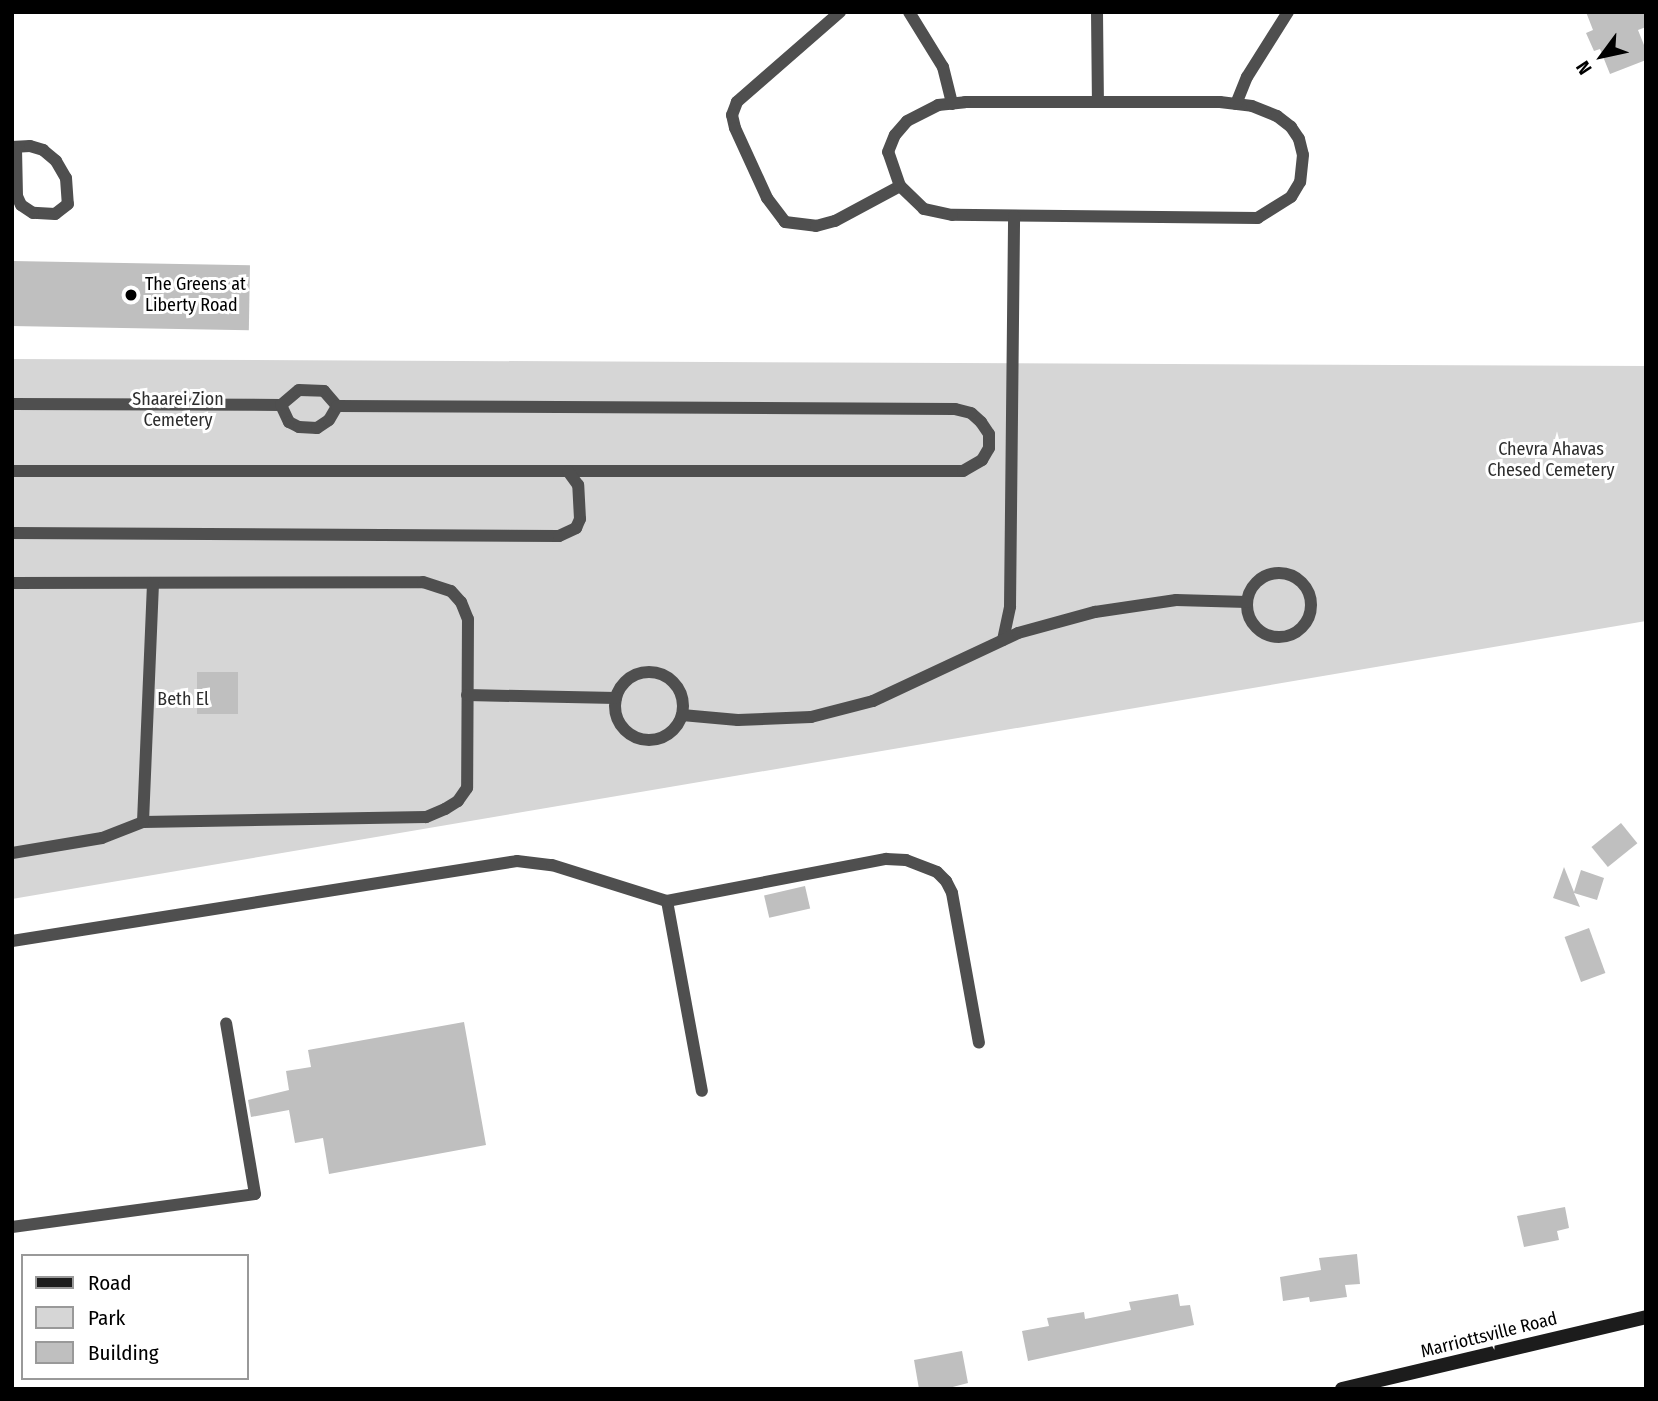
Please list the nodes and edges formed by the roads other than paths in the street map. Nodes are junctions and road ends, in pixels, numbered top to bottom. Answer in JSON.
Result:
{"nodes":[{"id":1,"x":840,"y":12,"type":"edge"},
{"id":2,"x":909,"y":12,"type":"edge"},
{"id":3,"x":1097,"y":12,"type":"edge"},
{"id":4,"x":1287,"y":12,"type":"edge"},
{"id":5,"x":1098,"y":102,"type":"junction"},
{"id":6,"x":952,"y":104,"type":"junction"},
{"id":7,"x":1236,"y":104,"type":"junction"},
{"id":8,"x":14,"y":147,"type":"edge"},
{"id":9,"x":900,"y":186,"type":"junction"},
{"id":10,"x":1014,"y":216,"type":"junction"},
{"id":11,"x":12,"y":404,"type":"edge"},
{"id":12,"x":281,"y":405,"type":"junction"},
{"id":13,"x":337,"y":406,"type":"junction"},
{"id":14,"x":989,"y":443,"type":"junction"},
{"id":15,"x":1012,"y":443,"type":"junction"},
{"id":16,"x":12,"y":471,"type":"edge"},
{"id":17,"x":568,"y":471,"type":"junction"},
{"id":18,"x":12,"y":533,"type":"edge"},
{"id":19,"x":12,"y":583,"type":"edge"},
{"id":20,"x":153,"y":583,"type":"junction"},
{"id":21,"x":1247,"y":602,"type":"junction"},
{"id":22,"x":1003,"y":640,"type":"junction"},
{"id":23,"x":467,"y":695,"type":"junction"},
{"id":24,"x":616,"y":698,"type":"junction"},
{"id":25,"x":682,"y":715,"type":"junction"},
{"id":26,"x":143,"y":822,"type":"junction"},
{"id":27,"x":12,"y":853,"type":"edge"},
{"id":28,"x":667,"y":901,"type":"junction"},
{"id":29,"x":12,"y":941,"type":"edge"},
{"id":30,"x":226,"y":1023,"type":"dead end"},
{"id":31,"x":979,"y":1043,"type":"dead end"},
{"id":32,"x":702,"y":1091,"type":"dead end"},
{"id":33,"x":12,"y":1227,"type":"edge"},
{"id":34,"x":1646,"y":1317,"type":"edge"},
{"id":35,"x":1342,"y":1389,"type":"edge"}],
"edges":[{"from":1,"to":9,"type":"lane"},
{"from":2,"to":6,"type":"lane"},
{"from":3,"to":5,"type":"lane"},
{"from":4,"to":7,"type":"lane"},
{"from":5,"to":6,"type":"lane"},
{"from":5,"to":7,"type":"lane"},
{"from":6,"to":9,"type":"lane"},
{"from":7,"to":10,"type":"lane"},
{"from":8,"to":8,"type":"lane"},
{"from":9,"to":10,"type":"lane"},
{"from":10,"to":15,"type":"lane"},
{"from":11,"to":12,"type":"lane"},
{"from":12,"to":13,"type":"lane"},
{"from":12,"to":13,"type":"lane"},
{"from":13,"to":14,"type":"lane"},
{"from":14,"to":15,"type":"lane"},
{"from":14,"to":17,"type":"lane"},
{"from":15,"to":22,"type":"lane"},
{"from":16,"to":17,"type":"lane"},
{"from":17,"to":18,"type":"lane"},
{"from":19,"to":20,"type":"lane"},
{"from":20,"to":23,"type":"lane"},
{"from":20,"to":26,"type":"lane"},
{"from":21,"to":21,"type":"lane"},
{"from":21,"to":22,"type":"lane"},
{"from":22,"to":25,"type":"lane"},
{"from":23,"to":24,"type":"lane"},
{"from":23,"to":26,"type":"lane"},
{"from":24,"to":25,"type":"lane"},
{"from":24,"to":25,"type":"lane"},
{"from":26,"to":27,"type":"lane"},
{"from":28,"to":29,"type":"lane"},
{"from":28,"to":31,"type":"lane"},
{"from":28,"to":32,"type":"lane"},
{"from":30,"to":33,"type":"lane"},
{"from":34,"to":35,"type":"main road","name":"Marriottsville Road"}]}
